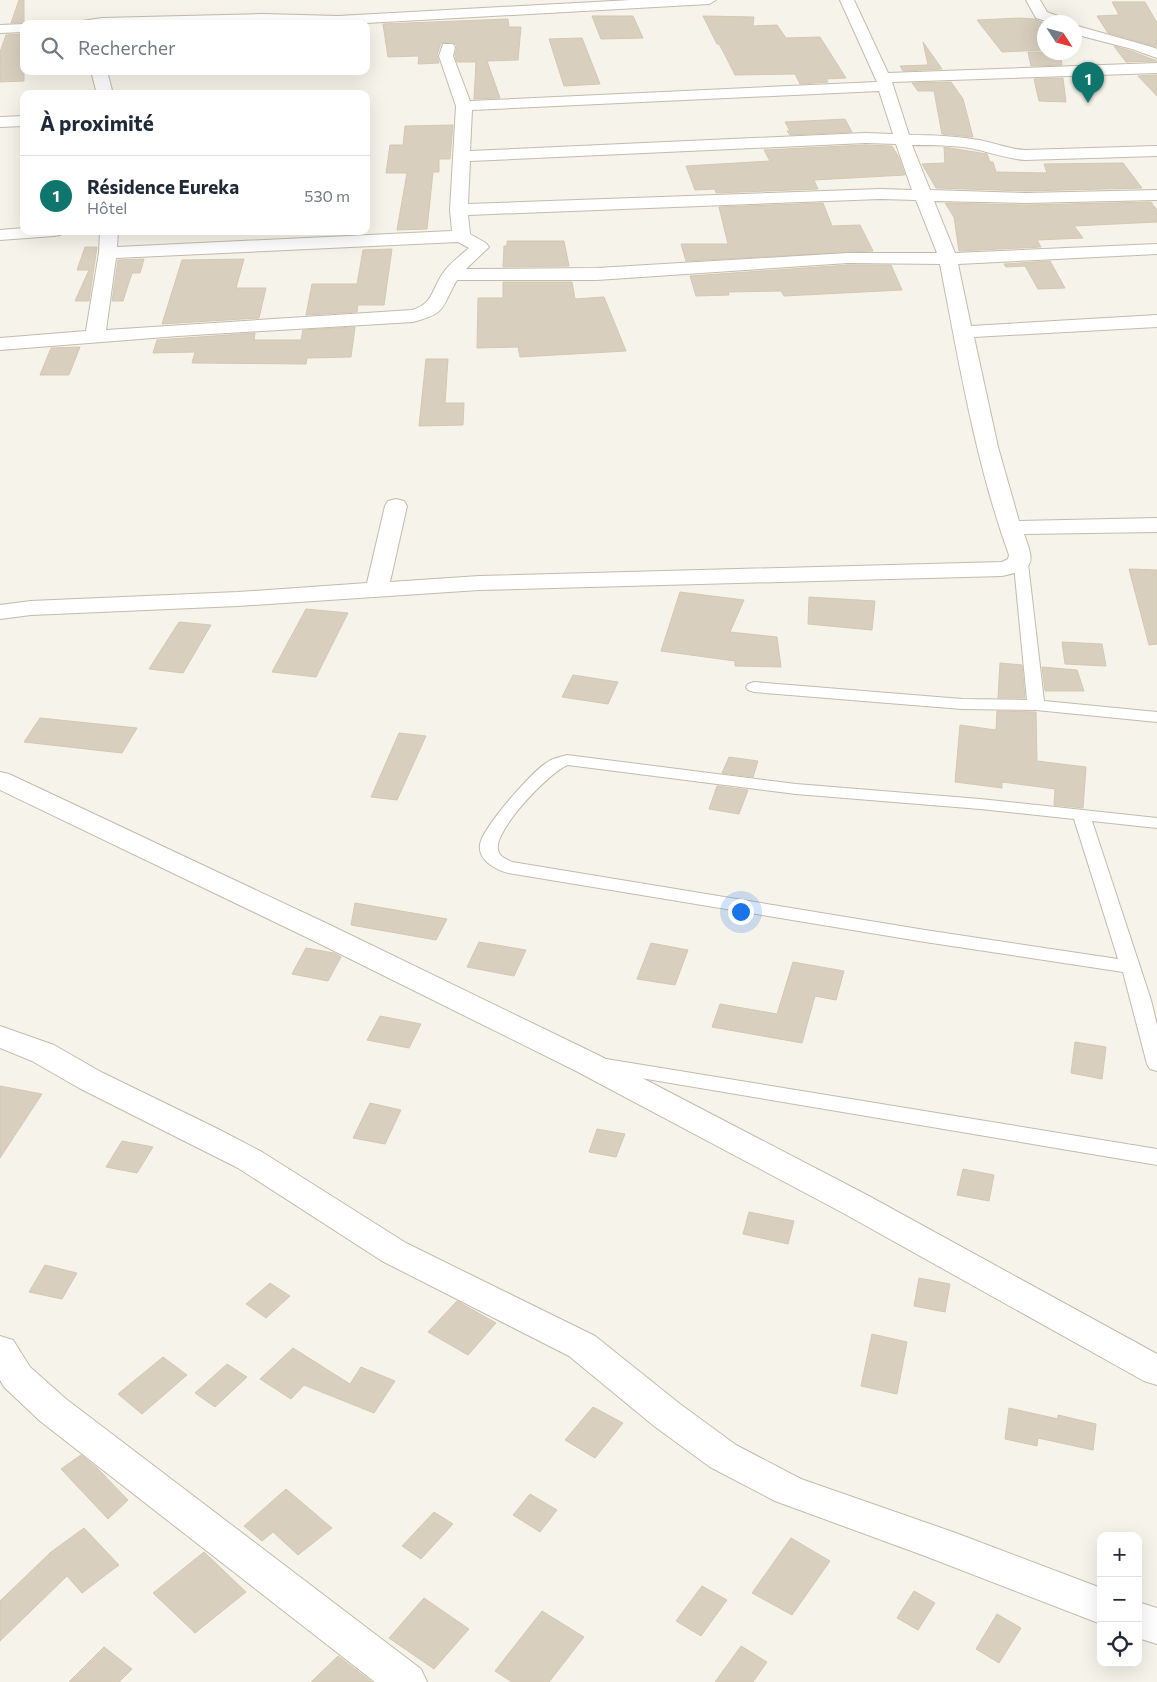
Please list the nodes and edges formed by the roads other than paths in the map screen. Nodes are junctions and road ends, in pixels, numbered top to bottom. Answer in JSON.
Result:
{"nodes":[{"id":1,"x":709,"y":0,"type":"edge"},
{"id":2,"x":847,"y":0,"type":"edge"},
{"id":3,"x":1033,"y":0,"type":"edge"},
{"id":4,"x":637,"y":2,"type":"edge"},
{"id":5,"x":1041,"y":15,"type":"edge"},
{"id":6,"x":198,"y":20,"type":"edge"},
{"id":7,"x":338,"y":20,"type":"edge"},
{"id":8,"x":338,"y":20,"type":"edge"},
{"id":9,"x":20,"y":28,"type":"edge"},
{"id":10,"x":0,"y":29,"type":"edge"},
{"id":11,"x":1082,"y":32,"type":"edge"},
{"id":12,"x":448,"y":47,"type":"dead end"},
{"id":13,"x":1157,"y":54,"type":"edge"},
{"id":14,"x":1157,"y":68,"type":"edge"},
{"id":15,"x":100,"y":75,"type":"edge"},
{"id":16,"x":884,"y":82,"type":"junction"},
{"id":17,"x":104,"y":90,"type":"edge"},
{"id":18,"x":464,"y":106,"type":"junction"},
{"id":19,"x":20,"y":121,"type":"edge"},
{"id":20,"x":0,"y":122,"type":"edge"},
{"id":21,"x":902,"y":139,"type":"junction"},
{"id":22,"x":1157,"y":151,"type":"edge"},
{"id":23,"x":463,"y":156,"type":"junction"},
{"id":24,"x":924,"y":194,"type":"junction"},
{"id":25,"x":1157,"y":195,"type":"edge"},
{"id":26,"x":459,"y":210,"type":"junction"},
{"id":27,"x":20,"y":234,"type":"edge"},
{"id":28,"x":0,"y":235,"type":"edge"},
{"id":29,"x":109,"y":235,"type":"edge"},
{"id":30,"x":461,"y":236,"type":"junction"},
{"id":31,"x":1157,"y":248,"type":"edge"},
{"id":32,"x":108,"y":253,"type":"junction"},
{"id":33,"x":948,"y":259,"type":"junction"},
{"id":34,"x":451,"y":275,"type":"junction"},
{"id":35,"x":1157,"y":321,"type":"edge"},
{"id":36,"x":964,"y":332,"type":"junction"},
{"id":37,"x":95,"y":337,"type":"junction"},
{"id":38,"x":0,"y":344,"type":"edge"},
{"id":39,"x":396,"y":506,"type":"dead end"},
{"id":40,"x":1157,"y":525,"type":"edge"},
{"id":41,"x":1010,"y":528,"type":"junction"},
{"id":42,"x":1020,"y":555,"type":"junction"},
{"id":43,"x":376,"y":588,"type":"junction"},
{"id":44,"x":0,"y":612,"type":"edge"},
{"id":45,"x":754,"y":687,"type":"dead end"},
{"id":46,"x":1036,"y":705,"type":"junction"},
{"id":47,"x":1157,"y":717,"type":"edge"},
{"id":48,"x":0,"y":780,"type":"edge"},
{"id":49,"x":1081,"y":815,"type":"junction"},
{"id":50,"x":1157,"y":823,"type":"edge"},
{"id":51,"x":1129,"y":967,"type":"junction"},
{"id":52,"x":0,"y":1036,"type":"edge"},
{"id":53,"x":587,"y":1062,"type":"junction"},
{"id":54,"x":1157,"y":1064,"type":"edge"},
{"id":55,"x":1157,"y":1157,"type":"edge"},
{"id":56,"x":0,"y":1350,"type":"edge"},
{"id":57,"x":1157,"y":1371,"type":"edge"},
{"id":58,"x":1097,"y":1604,"type":"edge"},
{"id":59,"x":1142,"y":1621,"type":"edge"},
{"id":60,"x":1157,"y":1626,"type":"edge"},
{"id":61,"x":407,"y":1682,"type":"edge"}],
"edges":[{"from":1,"to":4,"type":"street"},
{"from":2,"to":16,"type":"street"},
{"from":3,"to":5,"type":"street"},
{"from":4,"to":7,"type":"street"},
{"from":6,"to":8,"type":"street"},
{"from":9,"to":10,"type":"street"},
{"from":11,"to":13,"type":"street"},
{"from":12,"to":18,"type":"street"},
{"from":14,"to":16,"type":"street"},
{"from":15,"to":17,"type":"street"},
{"from":16,"to":18,"type":"street"},
{"from":16,"to":21,"type":"street"},
{"from":18,"to":23,"type":"street"},
{"from":19,"to":20,"type":"street"},
{"from":21,"to":22,"type":"street"},
{"from":21,"to":23,"type":"street"},
{"from":21,"to":24,"type":"street"},
{"from":23,"to":26,"type":"street"},
{"from":24,"to":25,"type":"street"},
{"from":24,"to":26,"type":"street"},
{"from":24,"to":33,"type":"street"},
{"from":26,"to":30,"type":"street"},
{"from":27,"to":28,"type":"street"},
{"from":29,"to":32,"type":"street"},
{"from":30,"to":32,"type":"street"},
{"from":30,"to":34,"type":"street"},
{"from":31,"to":33,"type":"street"},
{"from":32,"to":37,"type":"street"},
{"from":33,"to":34,"type":"street"},
{"from":33,"to":36,"type":"street"},
{"from":34,"to":37,"type":"street"},
{"from":35,"to":36,"type":"street"},
{"from":36,"to":41,"type":"street"},
{"from":37,"to":38,"type":"street"},
{"from":39,"to":43,"type":"street"},
{"from":40,"to":41,"type":"street"},
{"from":41,"to":42,"type":"street"},
{"from":42,"to":43,"type":"street"},
{"from":42,"to":46,"type":"lane"},
{"from":43,"to":44,"type":"street"},
{"from":45,"to":46,"type":"lane"},
{"from":46,"to":47,"type":"lane"},
{"from":48,"to":53,"type":"street"},
{"from":49,"to":50,"type":"lane"},
{"from":49,"to":51,"type":"lane"},
{"from":49,"to":51,"type":"lane"},
{"from":51,"to":54,"type":"lane"},
{"from":52,"to":58,"type":"street"},
{"from":53,"to":55,"type":"lane"},
{"from":53,"to":57,"type":"street"},
{"from":56,"to":61,"type":"street"},
{"from":59,"to":60,"type":"street"}]}
